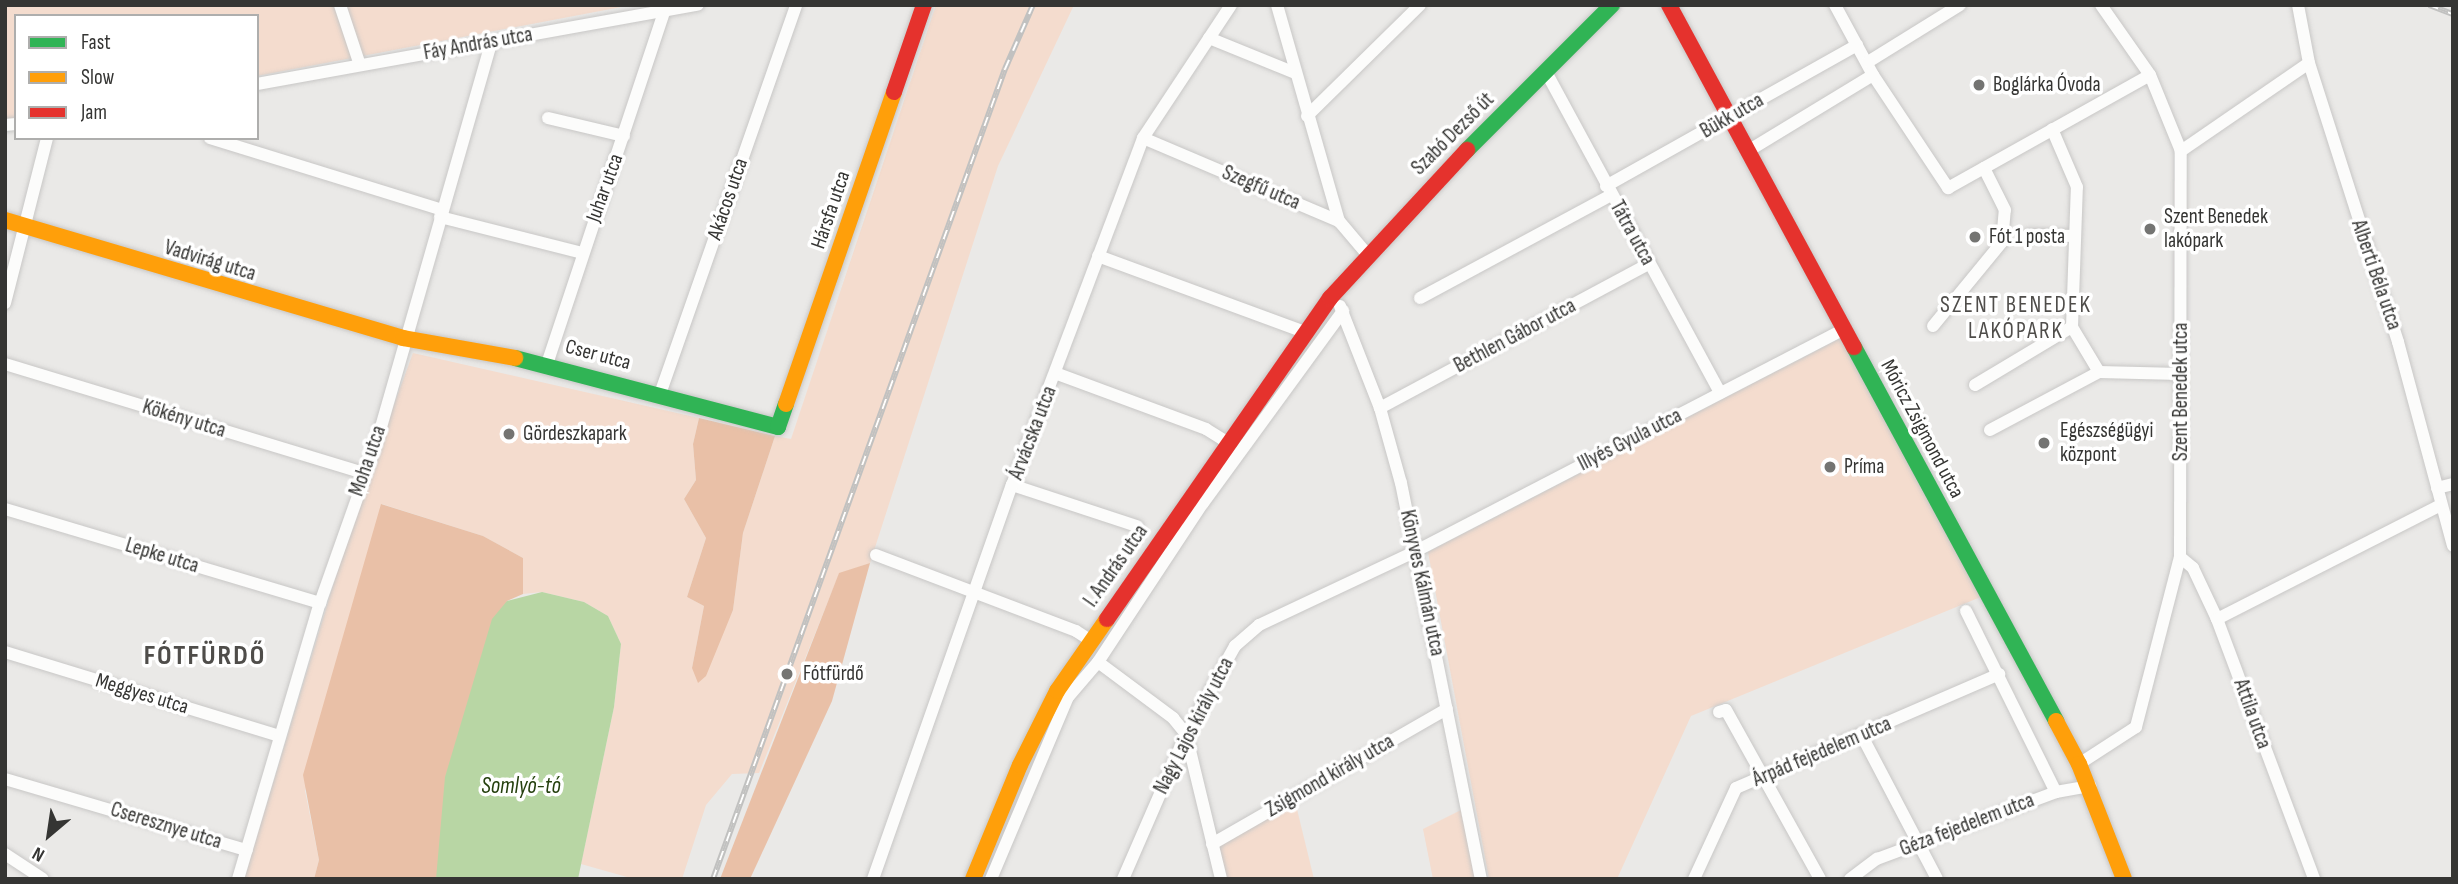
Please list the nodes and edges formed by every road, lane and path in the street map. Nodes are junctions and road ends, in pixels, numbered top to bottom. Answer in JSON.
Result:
{"nodes":[{"id":1,"x":340,"y":5,"type":"edge"},
{"id":2,"x":698,"y":5,"type":"edge"},
{"id":3,"x":796,"y":5,"type":"edge"},
{"id":4,"x":924,"y":5,"type":"edge"},
{"id":5,"x":1231,"y":5,"type":"edge"},
{"id":6,"x":1277,"y":5,"type":"edge"},
{"id":7,"x":1420,"y":5,"type":"edge"},
{"id":8,"x":1612,"y":5,"type":"edge"},
{"id":9,"x":1669,"y":5,"type":"edge"},
{"id":10,"x":1835,"y":5,"type":"edge"},
{"id":11,"x":1960,"y":5,"type":"edge"},
{"id":12,"x":2101,"y":5,"type":"edge"},
{"id":13,"x":2298,"y":5,"type":"edge"},
{"id":14,"x":664,"y":12,"type":"junction"},
{"id":15,"x":1209,"y":38,"type":"junction"},
{"id":16,"x":492,"y":41,"type":"junction"},
{"id":17,"x":1857,"y":45,"type":"junction"},
{"id":18,"x":1868,"y":62,"type":"junction"},
{"id":19,"x":2309,"y":63,"type":"junction"},
{"id":20,"x":360,"y":65,"type":"junction"},
{"id":21,"x":1546,"y":72,"type":"junction"},
{"id":22,"x":1295,"y":73,"type":"junction"},
{"id":23,"x":1873,"y":75,"type":"junction"},
{"id":24,"x":2150,"y":75,"type":"junction"},
{"id":25,"x":259,"y":85,"type":"edge"},
{"id":26,"x":1307,"y":116,"type":"junction"},
{"id":27,"x":1730,"y":116,"type":"junction"},
{"id":28,"x":548,"y":118,"type":"dead end"},
{"id":29,"x":2052,"y":130,"type":"junction"},
{"id":30,"x":624,"y":136,"type":"junction"},
{"id":31,"x":1143,"y":138,"type":"junction"},
{"id":32,"x":47,"y":140,"type":"edge"},
{"id":33,"x":216,"y":140,"type":"edge"},
{"id":34,"x":1748,"y":151,"type":"junction"},
{"id":35,"x":2181,"y":151,"type":"junction"},
{"id":36,"x":1984,"y":168,"type":"junction"},
{"id":37,"x":1608,"y":190,"type":"junction"},
{"id":38,"x":441,"y":214,"type":"junction"},
{"id":39,"x":5,"y":220,"type":"edge"},
{"id":40,"x":1339,"y":221,"type":"junction"},
{"id":41,"x":26,"y":226,"type":"junction"},
{"id":42,"x":2028,"y":235,"type":"dead end"},
{"id":43,"x":2075,"y":236,"type":"junction"},
{"id":44,"x":582,"y":253,"type":"junction"},
{"id":45,"x":1367,"y":254,"type":"junction"},
{"id":46,"x":1098,"y":256,"type":"junction"},
{"id":47,"x":1649,"y":264,"type":"junction"},
{"id":48,"x":1330,"y":298,"type":"junction"},
{"id":49,"x":1420,"y":298,"type":"dead end"},
{"id":50,"x":5,"y":303,"type":"edge"},
{"id":51,"x":1343,"y":311,"type":"junction"},
{"id":52,"x":1933,"y":326,"type":"dead end"},
{"id":53,"x":2073,"y":327,"type":"junction"},
{"id":54,"x":1845,"y":328,"type":"junction"},
{"id":55,"x":1307,"y":332,"type":"junction"},
{"id":56,"x":403,"y":338,"type":"junction"},
{"id":57,"x":5,"y":364,"type":"edge"},
{"id":58,"x":547,"y":364,"type":"junction"},
{"id":59,"x":2099,"y":372,"type":"junction"},
{"id":60,"x":1055,"y":373,"type":"junction"},
{"id":61,"x":2180,"y":373,"type":"junction"},
{"id":62,"x":1975,"y":384,"type":"dead end"},
{"id":63,"x":1720,"y":393,"type":"junction"},
{"id":64,"x":660,"y":394,"type":"junction"},
{"id":65,"x":1380,"y":408,"type":"junction"},
{"id":66,"x":778,"y":428,"type":"joint"},
{"id":67,"x":1990,"y":430,"type":"dead end"},
{"id":68,"x":1228,"y":443,"type":"junction"},
{"id":69,"x":363,"y":473,"type":"junction"},
{"id":70,"x":1012,"y":485,"type":"junction"},
{"id":71,"x":2453,"y":485,"type":"edge"},
{"id":72,"x":2437,"y":488,"type":"junction"},
{"id":73,"x":2441,"y":505,"type":"junction"},
{"id":74,"x":5,"y":509,"type":"edge"},
{"id":75,"x":1137,"y":526,"type":"dead end"},
{"id":76,"x":2453,"y":546,"type":"edge"},
{"id":77,"x":1416,"y":551,"type":"junction"},
{"id":78,"x":876,"y":555,"type":"dead end"},
{"id":79,"x":2180,"y":557,"type":"junction"},
{"id":80,"x":975,"y":594,"type":"junction"},
{"id":81,"x":320,"y":603,"type":"junction"},
{"id":82,"x":1966,"y":611,"type":"dead end"},
{"id":83,"x":2217,"y":619,"type":"junction"},
{"id":84,"x":1090,"y":640,"type":"junction"},
{"id":85,"x":5,"y":652,"type":"edge"},
{"id":86,"x":1098,"y":662,"type":"junction"},
{"id":87,"x":1999,"y":674,"type":"junction"},
{"id":88,"x":1447,"y":709,"type":"junction"},
{"id":89,"x":1719,"y":712,"type":"dead end"},
{"id":90,"x":1186,"y":734,"type":"junction"},
{"id":91,"x":279,"y":736,"type":"junction"},
{"id":92,"x":1862,"y":736,"type":"junction"},
{"id":93,"x":2079,"y":764,"type":"junction"},
{"id":94,"x":1763,"y":776,"type":"junction"},
{"id":95,"x":5,"y":779,"type":"edge"},
{"id":96,"x":2090,"y":786,"type":"junction"},
{"id":97,"x":2056,"y":792,"type":"junction"},
{"id":98,"x":1212,"y":844,"type":"junction"},
{"id":99,"x":1919,"y":844,"type":"junction"},
{"id":100,"x":247,"y":850,"type":"junction"},
{"id":101,"x":5,"y":854,"type":"edge"},
{"id":102,"x":43,"y":879,"type":"edge"},
{"id":103,"x":238,"y":879,"type":"edge"},
{"id":104,"x":873,"y":879,"type":"edge"},
{"id":105,"x":973,"y":879,"type":"edge"},
{"id":106,"x":991,"y":879,"type":"edge"},
{"id":107,"x":1123,"y":879,"type":"edge"},
{"id":108,"x":1221,"y":879,"type":"edge"},
{"id":109,"x":1481,"y":879,"type":"edge"},
{"id":110,"x":1694,"y":879,"type":"edge"},
{"id":111,"x":1820,"y":879,"type":"edge"},
{"id":112,"x":1850,"y":879,"type":"edge"},
{"id":113,"x":1937,"y":879,"type":"edge"},
{"id":114,"x":2124,"y":879,"type":"edge"},
{"id":115,"x":2314,"y":879,"type":"edge"}],
"edges":[{"from":1,"to":20,"type":"street"},
{"from":2,"to":14,"type":"street","name":"Fáy András utca"},
{"from":3,"to":64,"type":"street","name":"Akácos utca"},
{"from":4,"to":66,"type":"street","name":"Hársfa utca"},
{"from":5,"to":15,"type":"street","name":"Árvácska utca"},
{"from":6,"to":22,"type":"street"},
{"from":7,"to":26,"type":"street"},
{"from":8,"to":21,"type":"street","name":"Szabó Dezső út"},
{"from":9,"to":27,"type":"street","name":"Móricz Zsigmond utca"},
{"from":10,"to":17,"type":"street"},
{"from":11,"to":18,"type":"street"},
{"from":12,"to":24,"type":"street","name":"Szent Benedek utca"},
{"from":13,"to":19,"type":"street","name":"Alberti Béla utca"},
{"from":14,"to":16,"type":"street","name":"Fáy András utca"},
{"from":14,"to":30,"type":"street","name":"Juhar utca"},
{"from":15,"to":22,"type":"street"},
{"from":15,"to":31,"type":"street","name":"Árvácska utca"},
{"from":16,"to":20,"type":"street","name":"Fáy András utca"},
{"from":16,"to":38,"type":"street","name":"Moha utca"},
{"from":17,"to":18,"type":"street"},
{"from":17,"to":27,"type":"street","name":"Bükk utca"},
{"from":18,"to":23,"type":"street"},
{"from":19,"to":35,"type":"street"},
{"from":19,"to":72,"type":"street","name":"Alberti Béla utca"},
{"from":20,"to":25,"type":"street","name":"Fáy András utca"},
{"from":21,"to":37,"type":"street","name":"Tátra utca"},
{"from":21,"to":45,"type":"street","name":"Szabó Dezső út"},
{"from":22,"to":26,"type":"street"},
{"from":23,"to":34,"type":"street","name":"Bükk utca"},
{"from":23,"to":36,"type":"street"},
{"from":24,"to":29,"type":"street"},
{"from":24,"to":35,"type":"street","name":"Szent Benedek utca"},
{"from":26,"to":40,"type":"street"},
{"from":27,"to":34,"type":"street","name":"Móricz Zsigmond utca"},
{"from":27,"to":37,"type":"street","name":"Bükk utca"},
{"from":28,"to":30,"type":"street"},
{"from":29,"to":36,"type":"street"},
{"from":29,"to":43,"type":"street"},
{"from":30,"to":44,"type":"street","name":"Juhar utca"},
{"from":31,"to":40,"type":"street","name":"Szegfű utca"},
{"from":31,"to":46,"type":"street","name":"Árvácska utca"},
{"from":32,"to":41,"type":"street"},
{"from":33,"to":38,"type":"street"},
{"from":34,"to":54,"type":"street","name":"Móricz Zsigmond utca"},
{"from":35,"to":61,"type":"street","name":"Szent Benedek utca"},
{"from":36,"to":52,"type":"street"},
{"from":37,"to":47,"type":"street","name":"Tátra utca"},
{"from":37,"to":49,"type":"street","name":"Bükk utca"},
{"from":38,"to":44,"type":"street"},
{"from":38,"to":56,"type":"street","name":"Moha utca"},
{"from":39,"to":41,"type":"street","name":"Vadvirág utca"},
{"from":40,"to":45,"type":"street","name":"Szegfű utca"},
{"from":41,"to":50,"type":"street"},
{"from":41,"to":56,"type":"street","name":"Vadvirág utca"},
{"from":42,"to":43,"type":"street"},
{"from":43,"to":53,"type":"street"},
{"from":44,"to":58,"type":"street","name":"Juhar utca"},
{"from":45,"to":48,"type":"street","name":"Szabó Dezső út"},
{"from":46,"to":55,"type":"street"},
{"from":46,"to":60,"type":"street","name":"Árvácska utca"},
{"from":47,"to":63,"type":"street","name":"Tátra utca"},
{"from":47,"to":65,"type":"street","name":"Bethlen Gábor utca"},
{"from":48,"to":51,"type":"street","name":"Könyves Kálmán utca"},
{"from":48,"to":55,"type":"street","name":"I. András utca"},
{"from":51,"to":65,"type":"street","name":"Könyves Kálmán utca"},
{"from":51,"to":86,"type":"street","name":"I. András utca"},
{"from":53,"to":59,"type":"street"},
{"from":53,"to":62,"type":"street"},
{"from":54,"to":63,"type":"street","name":"Illyés Gyula utca"},
{"from":54,"to":93,"type":"street","name":"Móricz Zsigmond utca"},
{"from":55,"to":68,"type":"street","name":"I. András utca"},
{"from":56,"to":58,"type":"street","name":"Cser utca"},
{"from":56,"to":69,"type":"street","name":"Moha utca"},
{"from":57,"to":69,"type":"street","name":"Kökény utca"},
{"from":58,"to":64,"type":"street","name":"Cser utca"},
{"from":59,"to":61,"type":"street"},
{"from":59,"to":67,"type":"street"},
{"from":60,"to":68,"type":"street"},
{"from":60,"to":70,"type":"street","name":"Árvácska utca"},
{"from":61,"to":79,"type":"street","name":"Szent Benedek utca"},
{"from":63,"to":77,"type":"street","name":"Illyés Gyula utca"},
{"from":64,"to":66,"type":"street","name":"Cser utca"},
{"from":65,"to":77,"type":"street","name":"Könyves Kálmán utca"},
{"from":68,"to":84,"type":"street","name":"I. András utca"},
{"from":69,"to":81,"type":"street","name":"Moha utca"},
{"from":70,"to":75,"type":"street"},
{"from":70,"to":80,"type":"street","name":"Árvácska utca"},
{"from":71,"to":72,"type":"street"},
{"from":72,"to":73,"type":"street","name":"Alberti Béla utca"},
{"from":73,"to":76,"type":"street","name":"Alberti Béla utca"},
{"from":73,"to":83,"type":"street"},
{"from":74,"to":81,"type":"street","name":"Lepke utca"},
{"from":77,"to":88,"type":"street","name":"Könyves Kálmán utca"},
{"from":77,"to":90,"type":"street","name":"Nagy Lajos király utca"},
{"from":78,"to":80,"type":"street"},
{"from":79,"to":83,"type":"street","name":"Attila utca"},
{"from":79,"to":93,"type":"street","name":"Szent Benedek utca"},
{"from":80,"to":84,"type":"street"},
{"from":80,"to":104,"type":"street","name":"Árvácska utca"},
{"from":81,"to":91,"type":"street","name":"Moha utca"},
{"from":82,"to":87,"type":"street"},
{"from":83,"to":115,"type":"street","name":"Attila utca"},
{"from":84,"to":105,"type":"street","name":"I. András utca"},
{"from":85,"to":91,"type":"street","name":"Meggyes utca"},
{"from":86,"to":90,"type":"street"},
{"from":86,"to":106,"type":"street","name":"I. András utca"},
{"from":87,"to":92,"type":"street","name":"Árpád fejedelem utca"},
{"from":87,"to":97,"type":"street"},
{"from":88,"to":98,"type":"street","name":"Zsigmond király utca"},
{"from":88,"to":109,"type":"street","name":"Könyves Kálmán utca"},
{"from":89,"to":94,"type":"street"},
{"from":90,"to":98,"type":"street"},
{"from":90,"to":107,"type":"street","name":"Nagy Lajos király utca"},
{"from":91,"to":100,"type":"street","name":"Moha utca"},
{"from":92,"to":94,"type":"street","name":"Árpád fejedelem utca"},
{"from":92,"to":99,"type":"street"},
{"from":93,"to":96,"type":"street","name":"Móricz Zsigmond utca"},
{"from":94,"to":110,"type":"street","name":"Árpád fejedelem utca"},
{"from":94,"to":111,"type":"street"},
{"from":95,"to":100,"type":"street","name":"Cseresznye utca"},
{"from":96,"to":97,"type":"street","name":"Géza fejedelem utca"},
{"from":96,"to":114,"type":"street","name":"Móricz Zsigmond utca"},
{"from":97,"to":99,"type":"street","name":"Géza fejedelem utca"},
{"from":98,"to":108,"type":"street"},
{"from":99,"to":112,"type":"street","name":"Géza fejedelem utca"},
{"from":99,"to":113,"type":"street"},
{"from":100,"to":103,"type":"street","name":"Moha utca"},
{"from":101,"to":102,"type":"street"}]}
